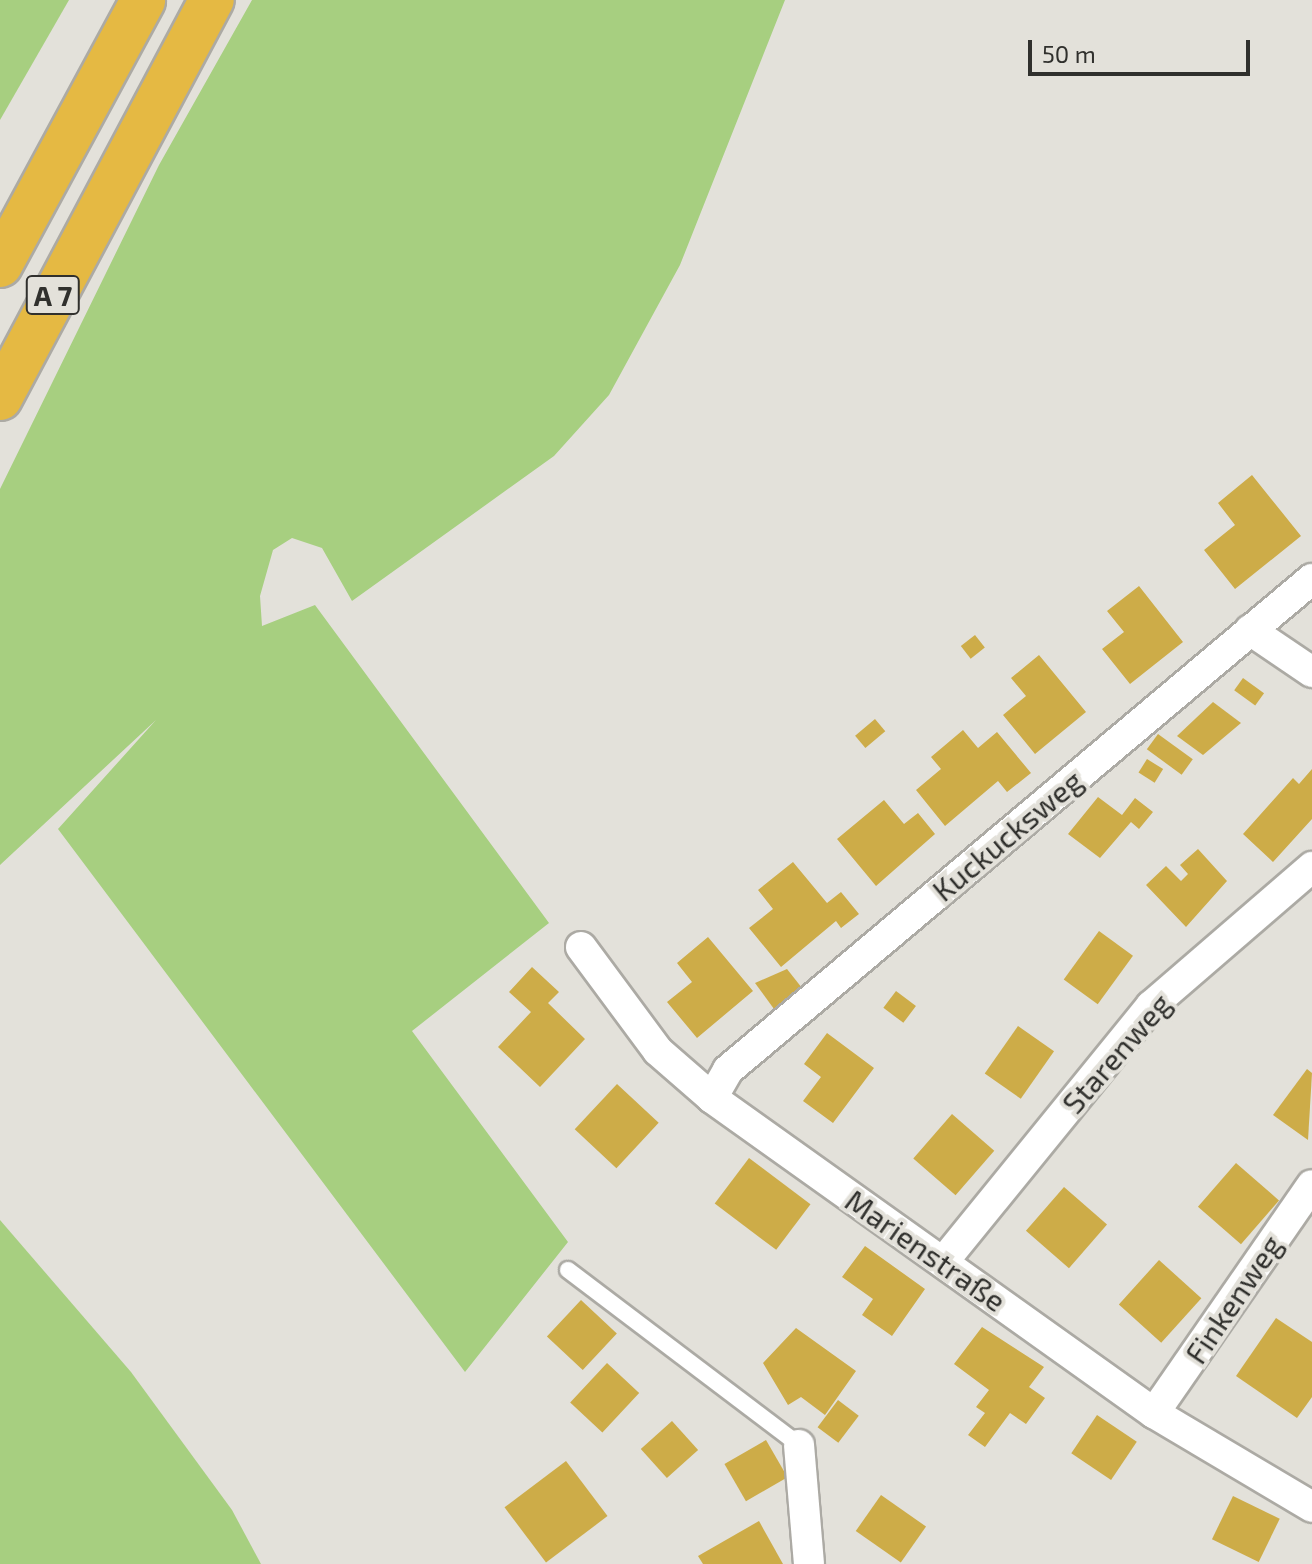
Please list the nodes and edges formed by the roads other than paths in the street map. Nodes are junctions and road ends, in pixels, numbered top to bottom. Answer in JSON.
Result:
{"nodes":[{"id":1,"x":143,"y":0,"type":"edge"},
{"id":2,"x":212,"y":0,"type":"edge"},
{"id":3,"x":0,"y":265,"type":"edge"},
{"id":4,"x":0,"y":398,"type":"edge"},
{"id":5,"x":1312,"y":579,"type":"edge"},
{"id":6,"x":1250,"y":630,"type":"junction"},
{"id":7,"x":1312,"y":672,"type":"edge"},
{"id":8,"x":1312,"y":867,"type":"edge"},
{"id":9,"x":581,"y":947,"type":"dead end"},
{"id":10,"x":712,"y":1098,"type":"junction"},
{"id":11,"x":1312,"y":1185,"type":"edge"},
{"id":12,"x":943,"y":1262,"type":"junction"},
{"id":13,"x":568,"y":1270,"type":"dead end"},
{"id":14,"x":1154,"y":1413,"type":"junction"},
{"id":15,"x":799,"y":1445,"type":"joint"},
{"id":16,"x":1312,"y":1507,"type":"edge"},
{"id":17,"x":809,"y":1564,"type":"edge"}],
"edges":[{"from":1,"to":3,"type":"highway","number":"A 7"},
{"from":2,"to":4,"type":"highway","number":"A 7"},
{"from":5,"to":6,"type":"street","name":"Kuckucksweg"},
{"from":6,"to":7,"type":"street"},
{"from":6,"to":10,"type":"street","name":"Kuckucksweg"},
{"from":8,"to":12,"type":"street","name":"Starenweg"},
{"from":9,"to":10,"type":"street","name":"Marienstraße"},
{"from":10,"to":12,"type":"street","name":"Marienstraße"},
{"from":11,"to":14,"type":"street","name":"Finkenweg"},
{"from":12,"to":14,"type":"street","name":"Marienstraße"},
{"from":13,"to":15,"type":"lane"},
{"from":14,"to":16,"type":"street","name":"Marienstraße"},
{"from":15,"to":17,"type":"street"}]}
